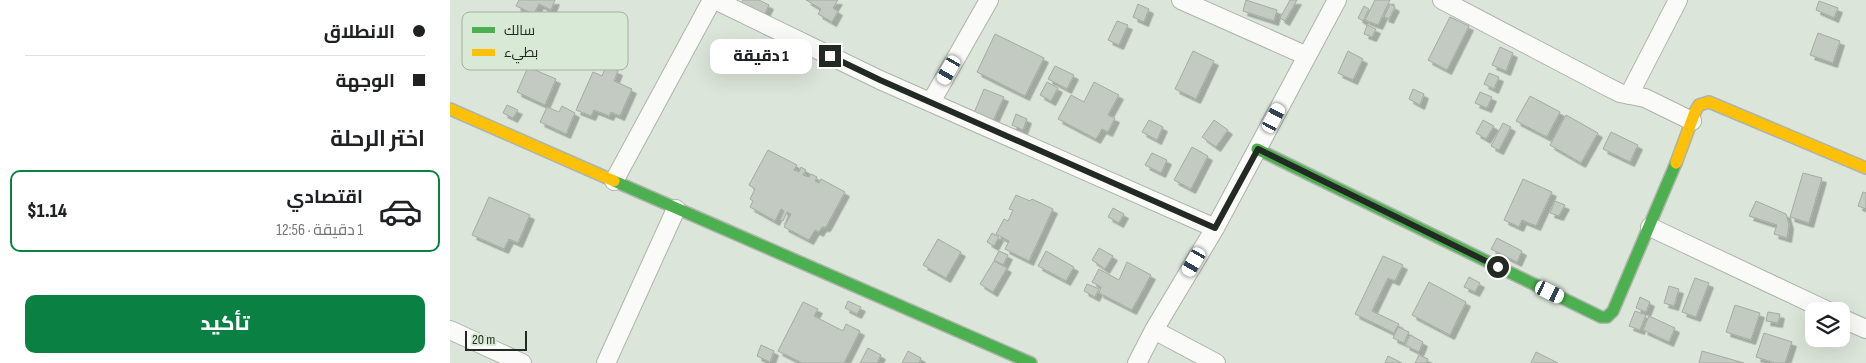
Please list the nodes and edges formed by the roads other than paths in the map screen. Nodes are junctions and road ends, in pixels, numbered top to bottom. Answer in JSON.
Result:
{"nodes":[{"id":1,"x":713,"y":0,"type":"edge"},
{"id":2,"x":989,"y":0,"type":"edge"},
{"id":3,"x":1181,"y":0,"type":"edge"},
{"id":4,"x":1337,"y":0,"type":"edge"},
{"id":5,"x":1442,"y":0,"type":"edge"},
{"id":6,"x":1678,"y":0,"type":"edge"},
{"id":7,"x":1308,"y":56,"type":"junction"},
{"id":8,"x":1629,"y":95,"type":"junction"},
{"id":9,"x":931,"y":102,"type":"junction"},
{"id":10,"x":450,"y":109,"type":"edge"},
{"id":11,"x":1692,"y":121,"type":"junction"},
{"id":12,"x":1258,"y":149,"type":"junction"},
{"id":13,"x":1866,"y":168,"type":"edge"},
{"id":14,"x":614,"y":181,"type":"junction"},
{"id":15,"x":676,"y":209,"type":"junction"},
{"id":16,"x":1650,"y":227,"type":"junction"},
{"id":17,"x":1215,"y":228,"type":"junction"},
{"id":18,"x":1809,"y":302,"type":"edge"},
{"id":19,"x":1850,"y":322,"type":"edge"},
{"id":20,"x":1866,"y":329,"type":"edge"},
{"id":21,"x":450,"y":330,"type":"edge"},
{"id":22,"x":1154,"y":330,"type":"junction"},
{"id":23,"x":522,"y":363,"type":"edge"},
{"id":24,"x":606,"y":363,"type":"edge"},
{"id":25,"x":1031,"y":363,"type":"edge"},
{"id":26,"x":1137,"y":363,"type":"edge"},
{"id":27,"x":1216,"y":363,"type":"edge"}],
"edges":[{"from":1,"to":9,"type":"street"},
{"from":1,"to":14,"type":"street"},
{"from":2,"to":9,"type":"street"},
{"from":3,"to":7,"type":"street"},
{"from":4,"to":7,"type":"street"},
{"from":5,"to":8,"type":"street"},
{"from":6,"to":8,"type":"street"},
{"from":7,"to":12,"type":"street"},
{"from":8,"to":11,"type":"street"},
{"from":9,"to":17,"type":"street"},
{"from":10,"to":14,"type":"street"},
{"from":11,"to":13,"type":"street"},
{"from":11,"to":16,"type":"street"},
{"from":12,"to":16,"type":"street"},
{"from":12,"to":17,"type":"street"},
{"from":14,"to":15,"type":"street"},
{"from":15,"to":24,"type":"street"},
{"from":15,"to":25,"type":"street"},
{"from":16,"to":18,"type":"street"},
{"from":17,"to":22,"type":"street"},
{"from":19,"to":20,"type":"street"},
{"from":21,"to":23,"type":"street"},
{"from":22,"to":26,"type":"street"},
{"from":22,"to":27,"type":"street"}]}
